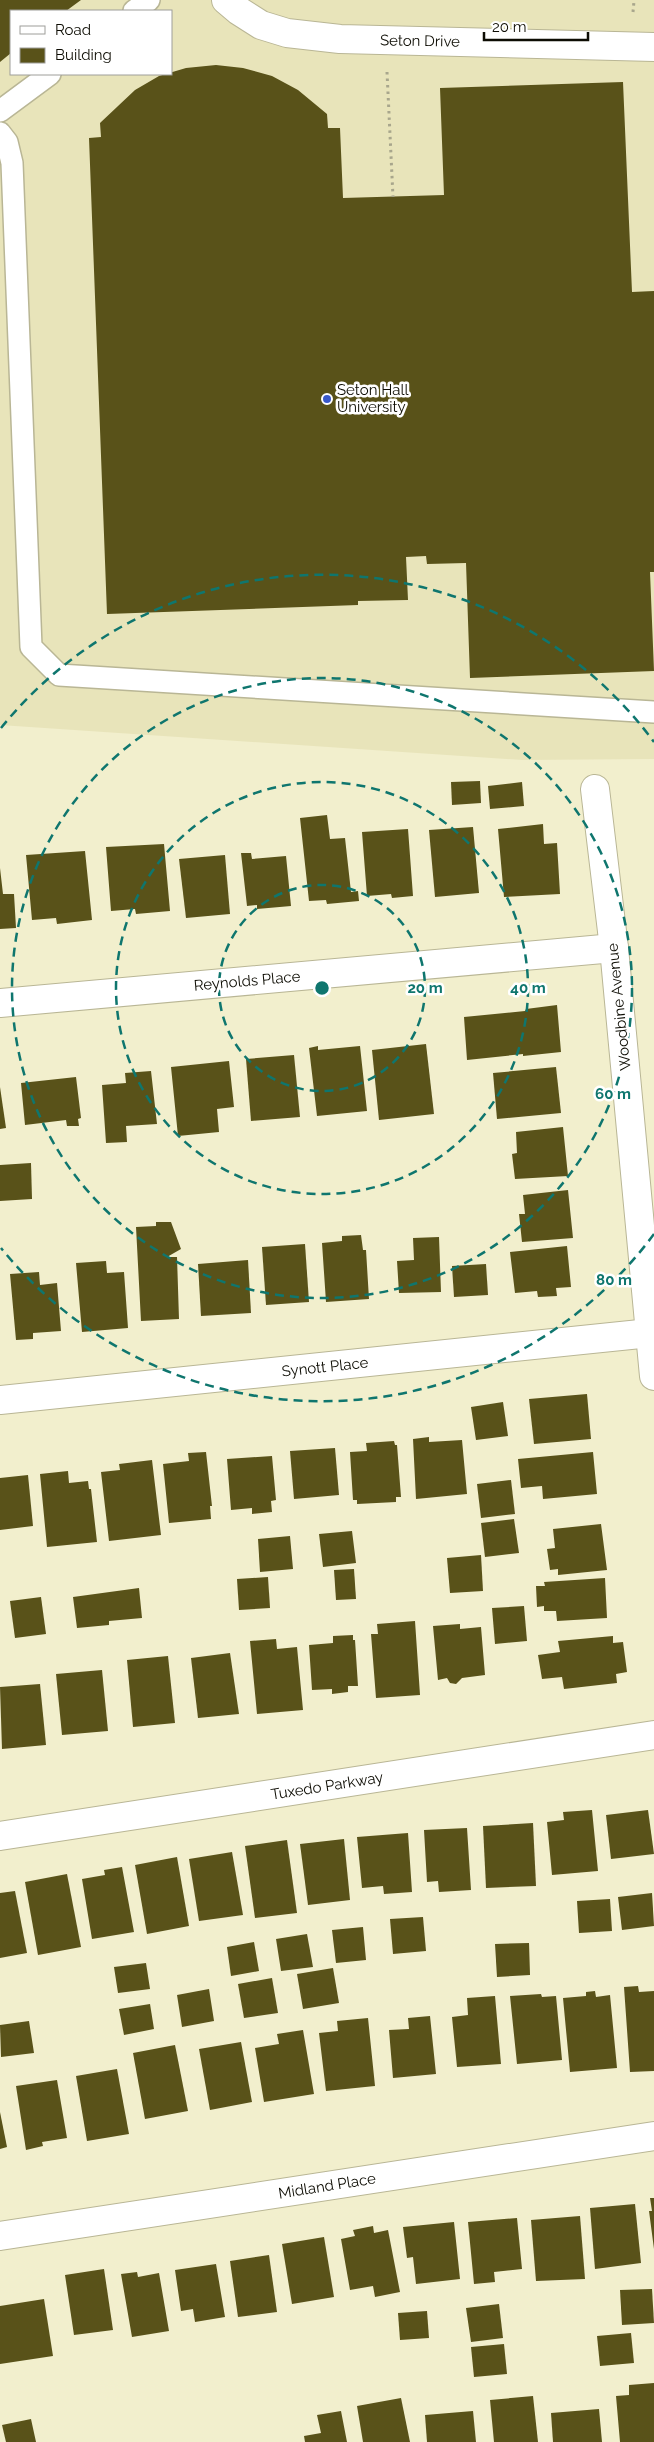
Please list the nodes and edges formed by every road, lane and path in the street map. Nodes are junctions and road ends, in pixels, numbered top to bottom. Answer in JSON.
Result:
{"nodes":[{"id":1,"x":149,"y":0,"type":"edge"},
{"id":2,"x":226,"y":0,"type":"edge"},
{"id":3,"x":634,"y":1,"type":"dead end"},
{"id":4,"x":135,"y":10,"type":"edge"},
{"id":5,"x":633,"y":12,"type":"dead end"},
{"id":6,"x":654,"y":47,"type":"edge"},
{"id":7,"x":386,"y":64,"type":"dead end"},
{"id":8,"x":49,"y":75,"type":"edge"},
{"id":9,"x":0,"y":111,"type":"edge"},
{"id":10,"x":0,"y":133,"type":"edge"},
{"id":11,"x":393,"y":197,"type":"dead end"},
{"id":12,"x":654,"y":712,"type":"edge"},
{"id":13,"x":595,"y":789,"type":"dead end"},
{"id":14,"x":614,"y":948,"type":"junction"},
{"id":15,"x":0,"y":1003,"type":"edge"},
{"id":16,"x":650,"y":1333,"type":"junction"},
{"id":17,"x":654,"y":1376,"type":"edge"},
{"id":18,"x":0,"y":1400,"type":"edge"},
{"id":19,"x":654,"y":1735,"type":"edge"},
{"id":20,"x":0,"y":1836,"type":"edge"},
{"id":21,"x":654,"y":2136,"type":"edge"},
{"id":22,"x":0,"y":2236,"type":"edge"}],
"edges":[{"from":1,"to":4,"type":"lane"},
{"from":2,"to":6,"type":"street","name":"Seton Drive"},
{"from":3,"to":5,"type":"path"},
{"from":7,"to":11,"type":"path"},
{"from":8,"to":9,"type":"lane"},
{"from":10,"to":12,"type":"lane"},
{"from":13,"to":14,"type":"street","name":"Woodbine Avenue"},
{"from":14,"to":15,"type":"street","name":"Reynolds Place"},
{"from":14,"to":16,"type":"street","name":"Woodbine Avenue"},
{"from":16,"to":17,"type":"street","name":"Woodbine Avenue"},
{"from":16,"to":18,"type":"street","name":"Synott Place"},
{"from":19,"to":20,"type":"street","name":"Tuxedo Parkway"},
{"from":21,"to":22,"type":"street","name":"Midland Place"}]}
